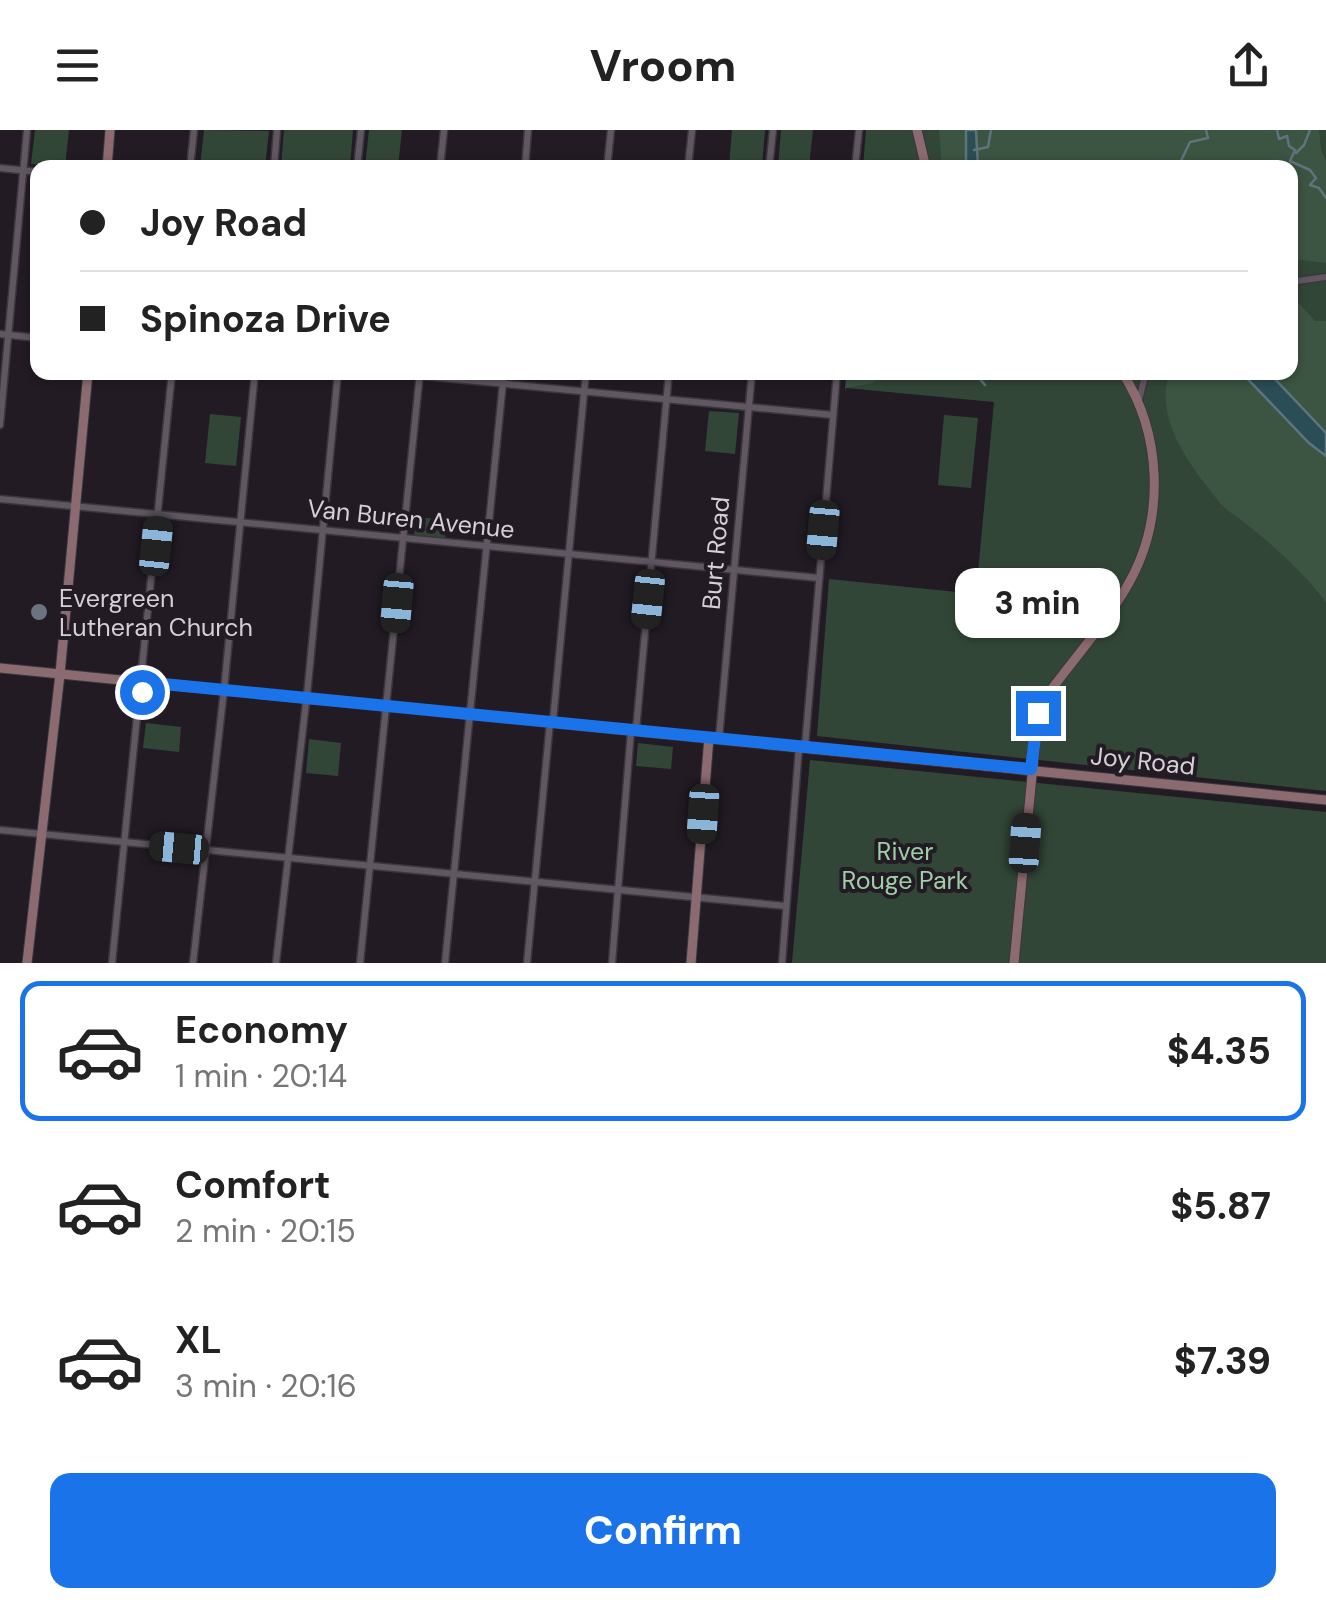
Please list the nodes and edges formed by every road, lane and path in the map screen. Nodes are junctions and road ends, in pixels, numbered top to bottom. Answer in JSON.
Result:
{"nodes":[{"id":1,"x":27,"y":130,"type":"edge"},
{"id":2,"x":110,"y":130,"type":"edge"},
{"id":3,"x":194,"y":130,"type":"edge"},
{"id":4,"x":277,"y":130,"type":"edge"},
{"id":5,"x":361,"y":130,"type":"edge"},
{"id":6,"x":444,"y":130,"type":"edge"},
{"id":7,"x":528,"y":130,"type":"edge"},
{"id":8,"x":610,"y":130,"type":"edge"},
{"id":9,"x":692,"y":130,"type":"edge"},
{"id":10,"x":773,"y":130,"type":"edge"},
{"id":11,"x":858,"y":130,"type":"edge"},
{"id":12,"x":918,"y":130,"type":"edge"},
{"id":13,"x":107,"y":160,"type":"edge"},
{"id":14,"x":191,"y":160,"type":"edge"},
{"id":15,"x":275,"y":160,"type":"edge"},
{"id":16,"x":358,"y":160,"type":"edge"},
{"id":17,"x":441,"y":160,"type":"edge"},
{"id":18,"x":525,"y":160,"type":"edge"},
{"id":19,"x":608,"y":160,"type":"edge"},
{"id":20,"x":689,"y":160,"type":"edge"},
{"id":21,"x":771,"y":160,"type":"edge"},
{"id":22,"x":856,"y":160,"type":"edge"},
{"id":23,"x":924,"y":160,"type":"edge"},
{"id":24,"x":0,"y":168,"type":"edge"},
{"id":25,"x":23,"y":170,"type":"junction"},
{"id":26,"x":30,"y":171,"type":"edge"},
{"id":27,"x":1326,"y":277,"type":"edge"},
{"id":28,"x":1298,"y":281,"type":"edge"},
{"id":29,"x":4,"y":335,"type":"edge"},
{"id":30,"x":30,"y":337,"type":"edge"},
{"id":31,"x":87,"y":380,"type":"edge"},
{"id":32,"x":171,"y":380,"type":"edge"},
{"id":33,"x":253,"y":380,"type":"edge"},
{"id":34,"x":337,"y":380,"type":"edge"},
{"id":35,"x":419,"y":380,"type":"edge"},
{"id":36,"x":470,"y":380,"type":"edge"},
{"id":37,"x":503,"y":380,"type":"edge"},
{"id":38,"x":585,"y":380,"type":"edge"},
{"id":39,"x":667,"y":380,"type":"edge"},
{"id":40,"x":751,"y":380,"type":"edge"},
{"id":41,"x":836,"y":380,"type":"edge"},
{"id":42,"x":1126,"y":380,"type":"edge"},
{"id":43,"x":1143,"y":380,"type":"edge"},
{"id":44,"x":503,"y":384,"type":"junction"},
{"id":45,"x":584,"y":392,"type":"junction"},
{"id":46,"x":666,"y":400,"type":"junction"},
{"id":47,"x":748,"y":408,"type":"junction"},
{"id":48,"x":1139,"y":408,"type":"junction"},
{"id":49,"x":833,"y":415,"type":"junction"},
{"id":50,"x":0,"y":425,"type":"edge"},
{"id":51,"x":0,"y":498,"type":"edge"},
{"id":52,"x":75,"y":506,"type":"junction"},
{"id":53,"x":159,"y":514,"type":"junction"},
{"id":54,"x":240,"y":522,"type":"junction"},
{"id":55,"x":323,"y":531,"type":"junction"},
{"id":56,"x":404,"y":539,"type":"junction"},
{"id":57,"x":487,"y":547,"type":"junction"},
{"id":58,"x":570,"y":555,"type":"junction"},
{"id":59,"x":652,"y":563,"type":"junction"},
{"id":60,"x":734,"y":570,"type":"junction"},
{"id":61,"x":819,"y":578,"type":"junction"},
{"id":62,"x":0,"y":668,"type":"edge"},
{"id":63,"x":60,"y":674,"type":"junction"},
{"id":64,"x":143,"y":682,"type":"junction"},
{"id":65,"x":224,"y":690,"type":"junction"},
{"id":66,"x":307,"y":698,"type":"junction"},
{"id":67,"x":388,"y":705,"type":"junction"},
{"id":68,"x":471,"y":714,"type":"junction"},
{"id":69,"x":551,"y":721,"type":"junction"},
{"id":70,"x":634,"y":730,"type":"junction"},
{"id":71,"x":714,"y":737,"type":"junction"},
{"id":72,"x":802,"y":746,"type":"junction"},
{"id":73,"x":1031,"y":769,"type":"junction"},
{"id":74,"x":1326,"y":800,"type":"edge"},
{"id":75,"x":0,"y":830,"type":"edge"},
{"id":76,"x":42,"y":834,"type":"junction"},
{"id":77,"x":126,"y":842,"type":"junction"},
{"id":78,"x":206,"y":850,"type":"junction"},
{"id":79,"x":288,"y":858,"type":"junction"},
{"id":80,"x":371,"y":866,"type":"junction"},
{"id":81,"x":454,"y":874,"type":"junction"},
{"id":82,"x":536,"y":882,"type":"junction"},
{"id":83,"x":618,"y":890,"type":"junction"},
{"id":84,"x":696,"y":897,"type":"junction"},
{"id":85,"x":786,"y":906,"type":"junction"},
{"id":86,"x":27,"y":963,"type":"edge"},
{"id":87,"x":112,"y":963,"type":"edge"},
{"id":88,"x":194,"y":963,"type":"edge"},
{"id":89,"x":276,"y":963,"type":"edge"},
{"id":90,"x":360,"y":963,"type":"edge"},
{"id":91,"x":445,"y":963,"type":"edge"},
{"id":92,"x":527,"y":963,"type":"edge"},
{"id":93,"x":612,"y":963,"type":"edge"},
{"id":94,"x":691,"y":963,"type":"edge"},
{"id":95,"x":782,"y":963,"type":"edge"},
{"id":96,"x":1014,"y":963,"type":"edge"}],
"edges":[{"from":1,"to":25,"type":"street"},
{"from":2,"to":13,"type":"street"},
{"from":3,"to":14,"type":"street"},
{"from":4,"to":15,"type":"street"},
{"from":5,"to":16,"type":"street"},
{"from":6,"to":17,"type":"street"},
{"from":7,"to":18,"type":"street"},
{"from":8,"to":19,"type":"street"},
{"from":9,"to":20,"type":"street"},
{"from":10,"to":21,"type":"street"},
{"from":11,"to":22,"type":"street"},
{"from":12,"to":23,"type":"street"},
{"from":24,"to":25,"type":"street"},
{"from":25,"to":26,"type":"street"},
{"from":25,"to":29,"type":"street"},
{"from":27,"to":28,"type":"street"},
{"from":29,"to":30,"type":"street"},
{"from":29,"to":50,"type":"street"},
{"from":31,"to":52,"type":"street"},
{"from":32,"to":53,"type":"street"},
{"from":33,"to":54,"type":"street"},
{"from":34,"to":55,"type":"street"},
{"from":35,"to":56,"type":"street"},
{"from":36,"to":44,"type":"street"},
{"from":37,"to":44,"type":"street"},
{"from":38,"to":45,"type":"street"},
{"from":39,"to":46,"type":"street"},
{"from":40,"to":47,"type":"street","name":"Burt Road"},
{"from":41,"to":49,"type":"street"},
{"from":42,"to":48,"type":"street"},
{"from":43,"to":48,"type":"street"},
{"from":44,"to":45,"type":"street"},
{"from":44,"to":57,"type":"street"},
{"from":45,"to":46,"type":"street"},
{"from":45,"to":58,"type":"street"},
{"from":46,"to":47,"type":"street"},
{"from":46,"to":59,"type":"street"},
{"from":47,"to":49,"type":"street"},
{"from":47,"to":60,"type":"street","name":"Burt Road"},
{"from":48,"to":73,"type":"street"},
{"from":49,"to":61,"type":"street"},
{"from":51,"to":52,"type":"street","name":"Van Buren Avenue"},
{"from":52,"to":53,"type":"street","name":"Van Buren Avenue"},
{"from":52,"to":63,"type":"street"},
{"from":53,"to":54,"type":"street","name":"Van Buren Avenue"},
{"from":53,"to":64,"type":"street"},
{"from":54,"to":55,"type":"street","name":"Van Buren Avenue"},
{"from":54,"to":65,"type":"street"},
{"from":55,"to":56,"type":"street","name":"Van Buren Avenue"},
{"from":55,"to":66,"type":"street"},
{"from":56,"to":57,"type":"street","name":"Van Buren Avenue"},
{"from":56,"to":67,"type":"street"},
{"from":57,"to":58,"type":"street","name":"Van Buren Avenue"},
{"from":57,"to":68,"type":"street"},
{"from":58,"to":59,"type":"street","name":"Van Buren Avenue"},
{"from":58,"to":69,"type":"street"},
{"from":59,"to":60,"type":"street","name":"Van Buren Avenue"},
{"from":59,"to":70,"type":"street"},
{"from":60,"to":61,"type":"street","name":"Van Buren Avenue"},
{"from":60,"to":71,"type":"street","name":"Burt Road"},
{"from":61,"to":72,"type":"street"},
{"from":62,"to":63,"type":"street","name":"Joy Road"},
{"from":63,"to":64,"type":"street","name":"Joy Road"},
{"from":63,"to":76,"type":"street"},
{"from":64,"to":65,"type":"street","name":"Joy Road"},
{"from":64,"to":77,"type":"street"},
{"from":65,"to":66,"type":"street","name":"Joy Road"},
{"from":65,"to":78,"type":"street"},
{"from":66,"to":67,"type":"street","name":"Joy Road"},
{"from":66,"to":79,"type":"street"},
{"from":67,"to":68,"type":"street","name":"Joy Road"},
{"from":67,"to":80,"type":"street"},
{"from":68,"to":69,"type":"street","name":"Joy Road"},
{"from":68,"to":81,"type":"street"},
{"from":69,"to":70,"type":"street","name":"Joy Road"},
{"from":69,"to":82,"type":"street"},
{"from":70,"to":71,"type":"street","name":"Joy Road"},
{"from":70,"to":83,"type":"street"},
{"from":71,"to":72,"type":"street","name":"Joy Road"},
{"from":71,"to":84,"type":"street","name":"Burt Road"},
{"from":72,"to":73,"type":"street","name":"Joy Road"},
{"from":72,"to":85,"type":"street"},
{"from":73,"to":74,"type":"street","name":"Joy Road"},
{"from":73,"to":96,"type":"street"},
{"from":75,"to":76,"type":"street"},
{"from":76,"to":77,"type":"street"},
{"from":76,"to":86,"type":"street"},
{"from":77,"to":78,"type":"street"},
{"from":77,"to":87,"type":"street"},
{"from":78,"to":79,"type":"street"},
{"from":78,"to":88,"type":"street"},
{"from":79,"to":80,"type":"street"},
{"from":79,"to":89,"type":"street"},
{"from":80,"to":81,"type":"street"},
{"from":80,"to":90,"type":"street"},
{"from":81,"to":82,"type":"street"},
{"from":81,"to":91,"type":"street"},
{"from":82,"to":83,"type":"street"},
{"from":82,"to":92,"type":"street"},
{"from":83,"to":84,"type":"street"},
{"from":83,"to":93,"type":"street"},
{"from":84,"to":85,"type":"street"},
{"from":84,"to":94,"type":"street","name":"Burt Road"},
{"from":85,"to":95,"type":"street"}]}
